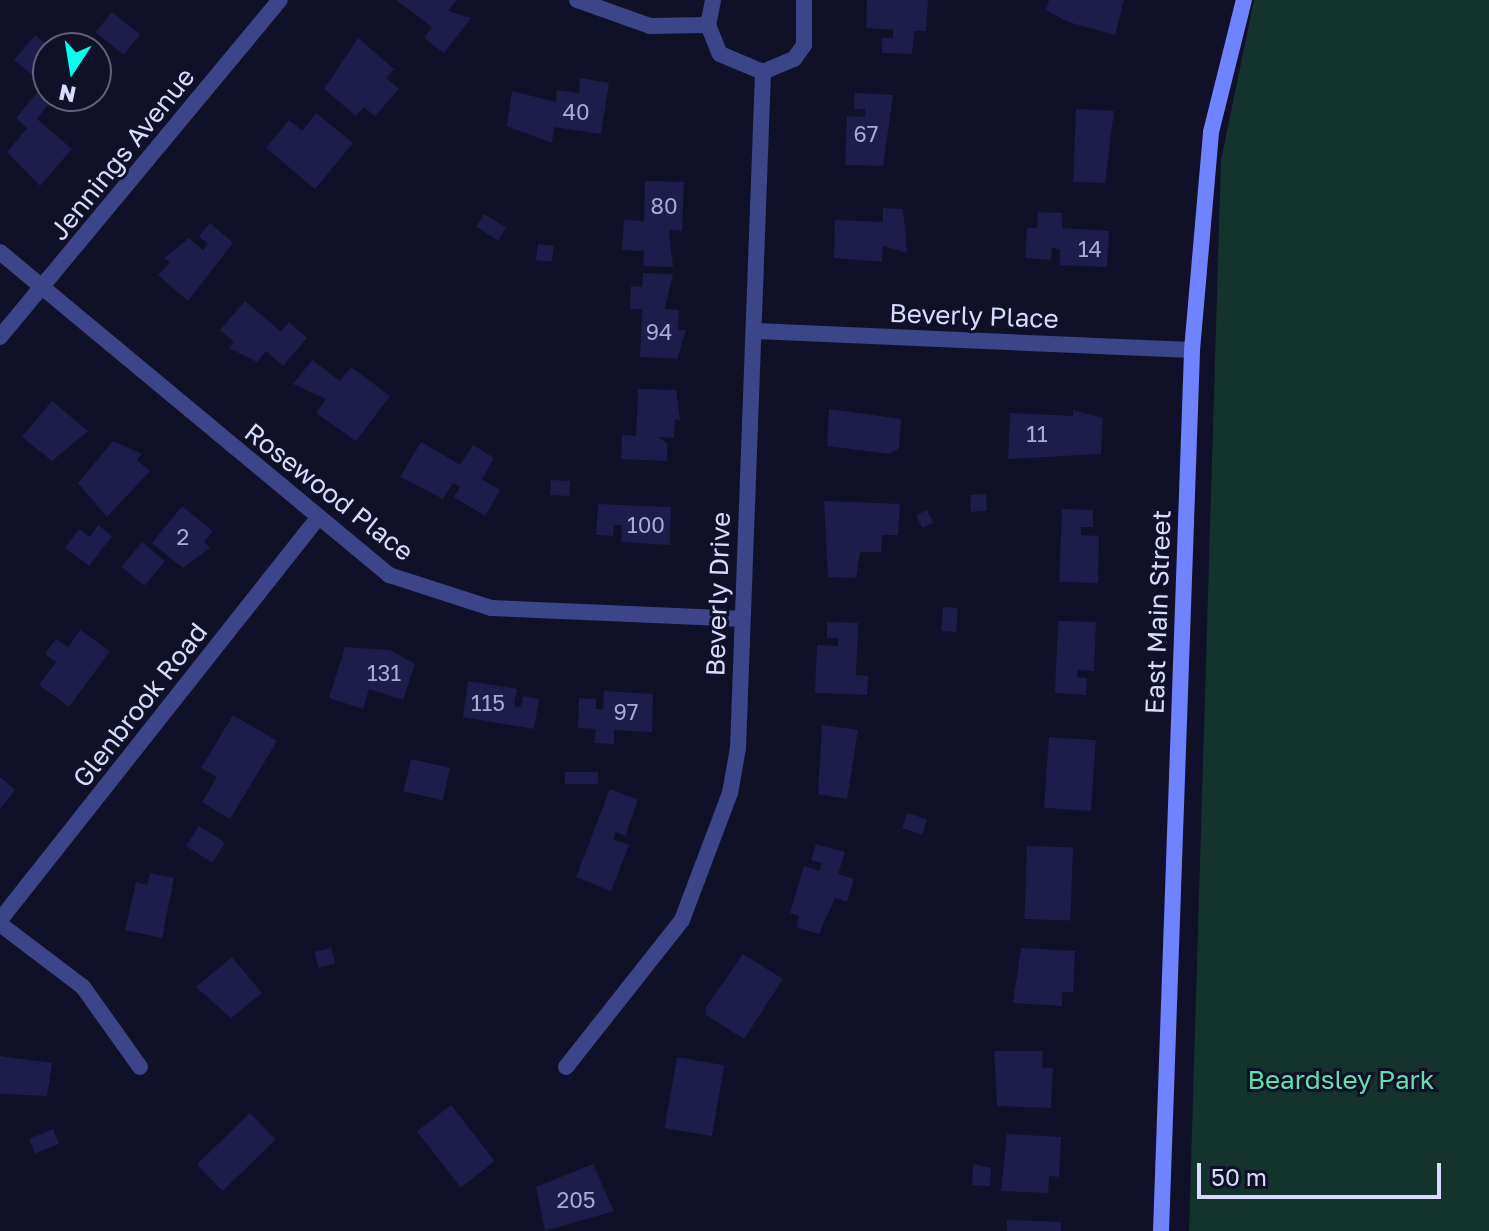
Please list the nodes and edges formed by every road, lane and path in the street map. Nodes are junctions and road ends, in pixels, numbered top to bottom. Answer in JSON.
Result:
{"nodes":[{"id":1,"x":280,"y":0,"type":"edge"},
{"id":2,"x":577,"y":0,"type":"edge"},
{"id":3,"x":713,"y":0,"type":"edge"},
{"id":4,"x":804,"y":0,"type":"edge"},
{"id":5,"x":1244,"y":0,"type":"edge"},
{"id":6,"x":708,"y":25,"type":"junction"},
{"id":7,"x":763,"y":72,"type":"junction"},
{"id":8,"x":0,"y":252,"type":"edge"},
{"id":9,"x":43,"y":287,"type":"junction"},
{"id":10,"x":754,"y":331,"type":"junction"},
{"id":11,"x":0,"y":337,"type":"edge"},
{"id":12,"x":1192,"y":350,"type":"junction"},
{"id":13,"x":317,"y":519,"type":"junction"},
{"id":14,"x":740,"y":619,"type":"junction"},
{"id":15,"x":0,"y":922,"type":"edge"},
{"id":16,"x":140,"y":1067,"type":"dead end"},
{"id":17,"x":566,"y":1067,"type":"dead end"},
{"id":18,"x":1161,"y":1231,"type":"edge"}],
"edges":[{"from":1,"to":9,"type":"street","name":"Jennings Avenue"},
{"from":2,"to":6,"type":"street"},
{"from":3,"to":6,"type":"street"},
{"from":4,"to":7,"type":"street"},
{"from":5,"to":12,"type":"main road","name":"East Main Street"},
{"from":6,"to":7,"type":"street"},
{"from":7,"to":10,"type":"street","name":"Beverly Drive"},
{"from":8,"to":9,"type":"street","name":"Rosewood Place"},
{"from":9,"to":11,"type":"street","name":"Jennings Avenue"},
{"from":9,"to":13,"type":"street","name":"Rosewood Place"},
{"from":10,"to":12,"type":"street","name":"Beverly Place"},
{"from":10,"to":14,"type":"street","name":"Beverly Drive"},
{"from":12,"to":18,"type":"main road","name":"East Main Street"},
{"from":13,"to":14,"type":"street","name":"Rosewood Place"},
{"from":13,"to":15,"type":"street","name":"Glenbrook Road"},
{"from":14,"to":17,"type":"street","name":"Beverly Drive"},
{"from":15,"to":16,"type":"street"}]}
